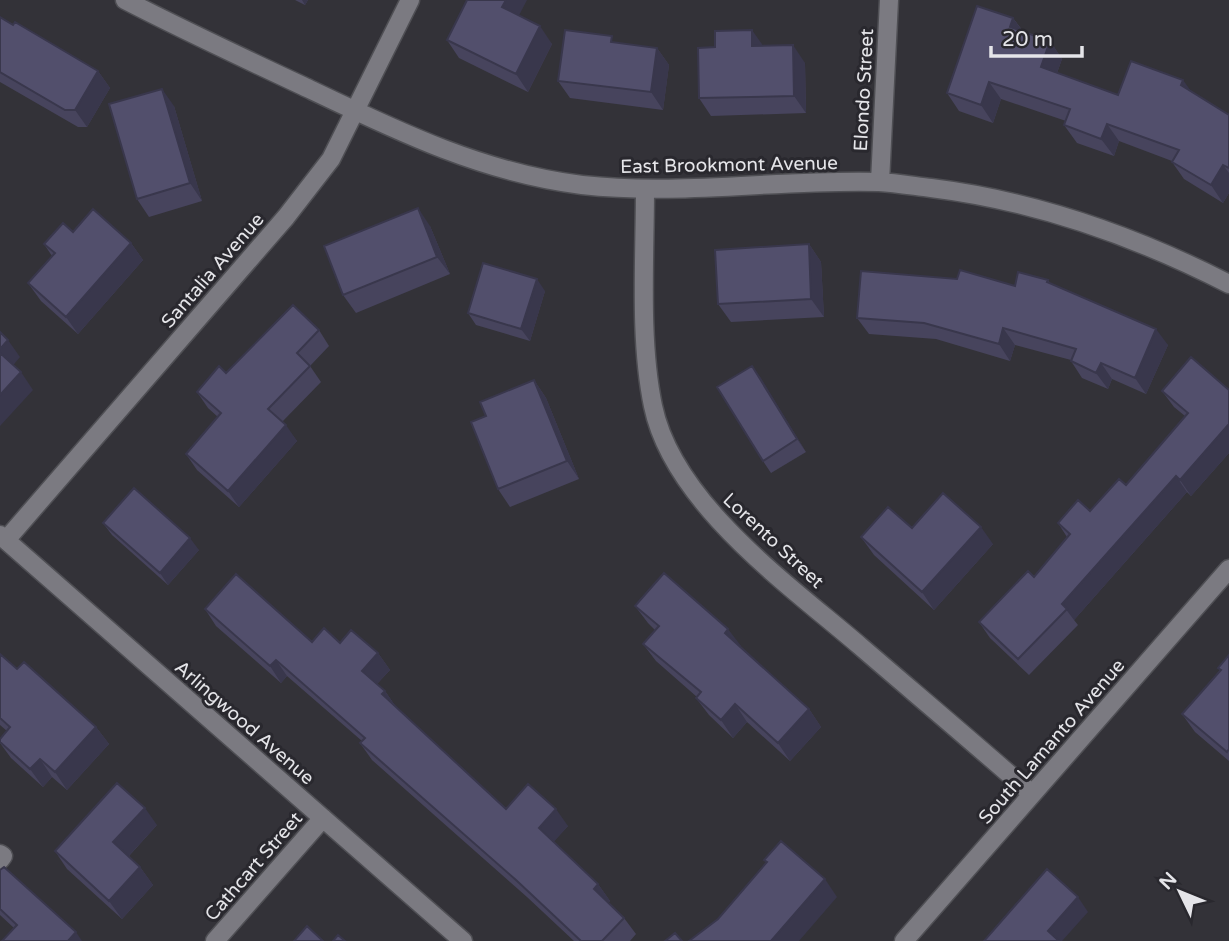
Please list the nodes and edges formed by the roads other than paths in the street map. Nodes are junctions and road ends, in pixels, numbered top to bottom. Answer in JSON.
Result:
{"nodes":[{"id":1,"x":124,"y":0,"type":"edge"},
{"id":2,"x":410,"y":0,"type":"edge"},
{"id":3,"x":889,"y":0,"type":"edge"},
{"id":4,"x":356,"y":112,"type":"junction"},
{"id":5,"x":880,"y":182,"type":"junction"},
{"id":6,"x":645,"y":190,"type":"junction"},
{"id":7,"x":1229,"y":284,"type":"edge"},
{"id":8,"x":3,"y":537,"type":"edge"},
{"id":9,"x":1229,"y":569,"type":"edge"},
{"id":10,"x":1032,"y":794,"type":"junction"},
{"id":11,"x":323,"y":818,"type":"junction"},
{"id":12,"x":215,"y":941,"type":"edge"},
{"id":13,"x":464,"y":941,"type":"edge"},
{"id":14,"x":904,"y":941,"type":"edge"}],
"edges":[{"from":1,"to":4,"type":"street","name":"East Brookmont Avenue"},
{"from":2,"to":4,"type":"street","name":"Santalia Avenue"},
{"from":3,"to":5,"type":"street","name":"Elondo Street"},
{"from":4,"to":6,"type":"street","name":"East Brookmont Avenue"},
{"from":4,"to":8,"type":"street","name":"Santalia Avenue"},
{"from":5,"to":6,"type":"street","name":"East Brookmont Avenue"},
{"from":5,"to":7,"type":"street","name":"East Brookmont Avenue"},
{"from":6,"to":10,"type":"street","name":"Lorento Street"},
{"from":8,"to":11,"type":"street","name":"Arlingwood Avenue"},
{"from":9,"to":10,"type":"street","name":"South Lamanto Avenue"},
{"from":10,"to":14,"type":"street","name":"South Lamanto Avenue"},
{"from":11,"to":12,"type":"street","name":"Cathcart Street"},
{"from":11,"to":13,"type":"street","name":"Arlingwood Avenue"}]}
